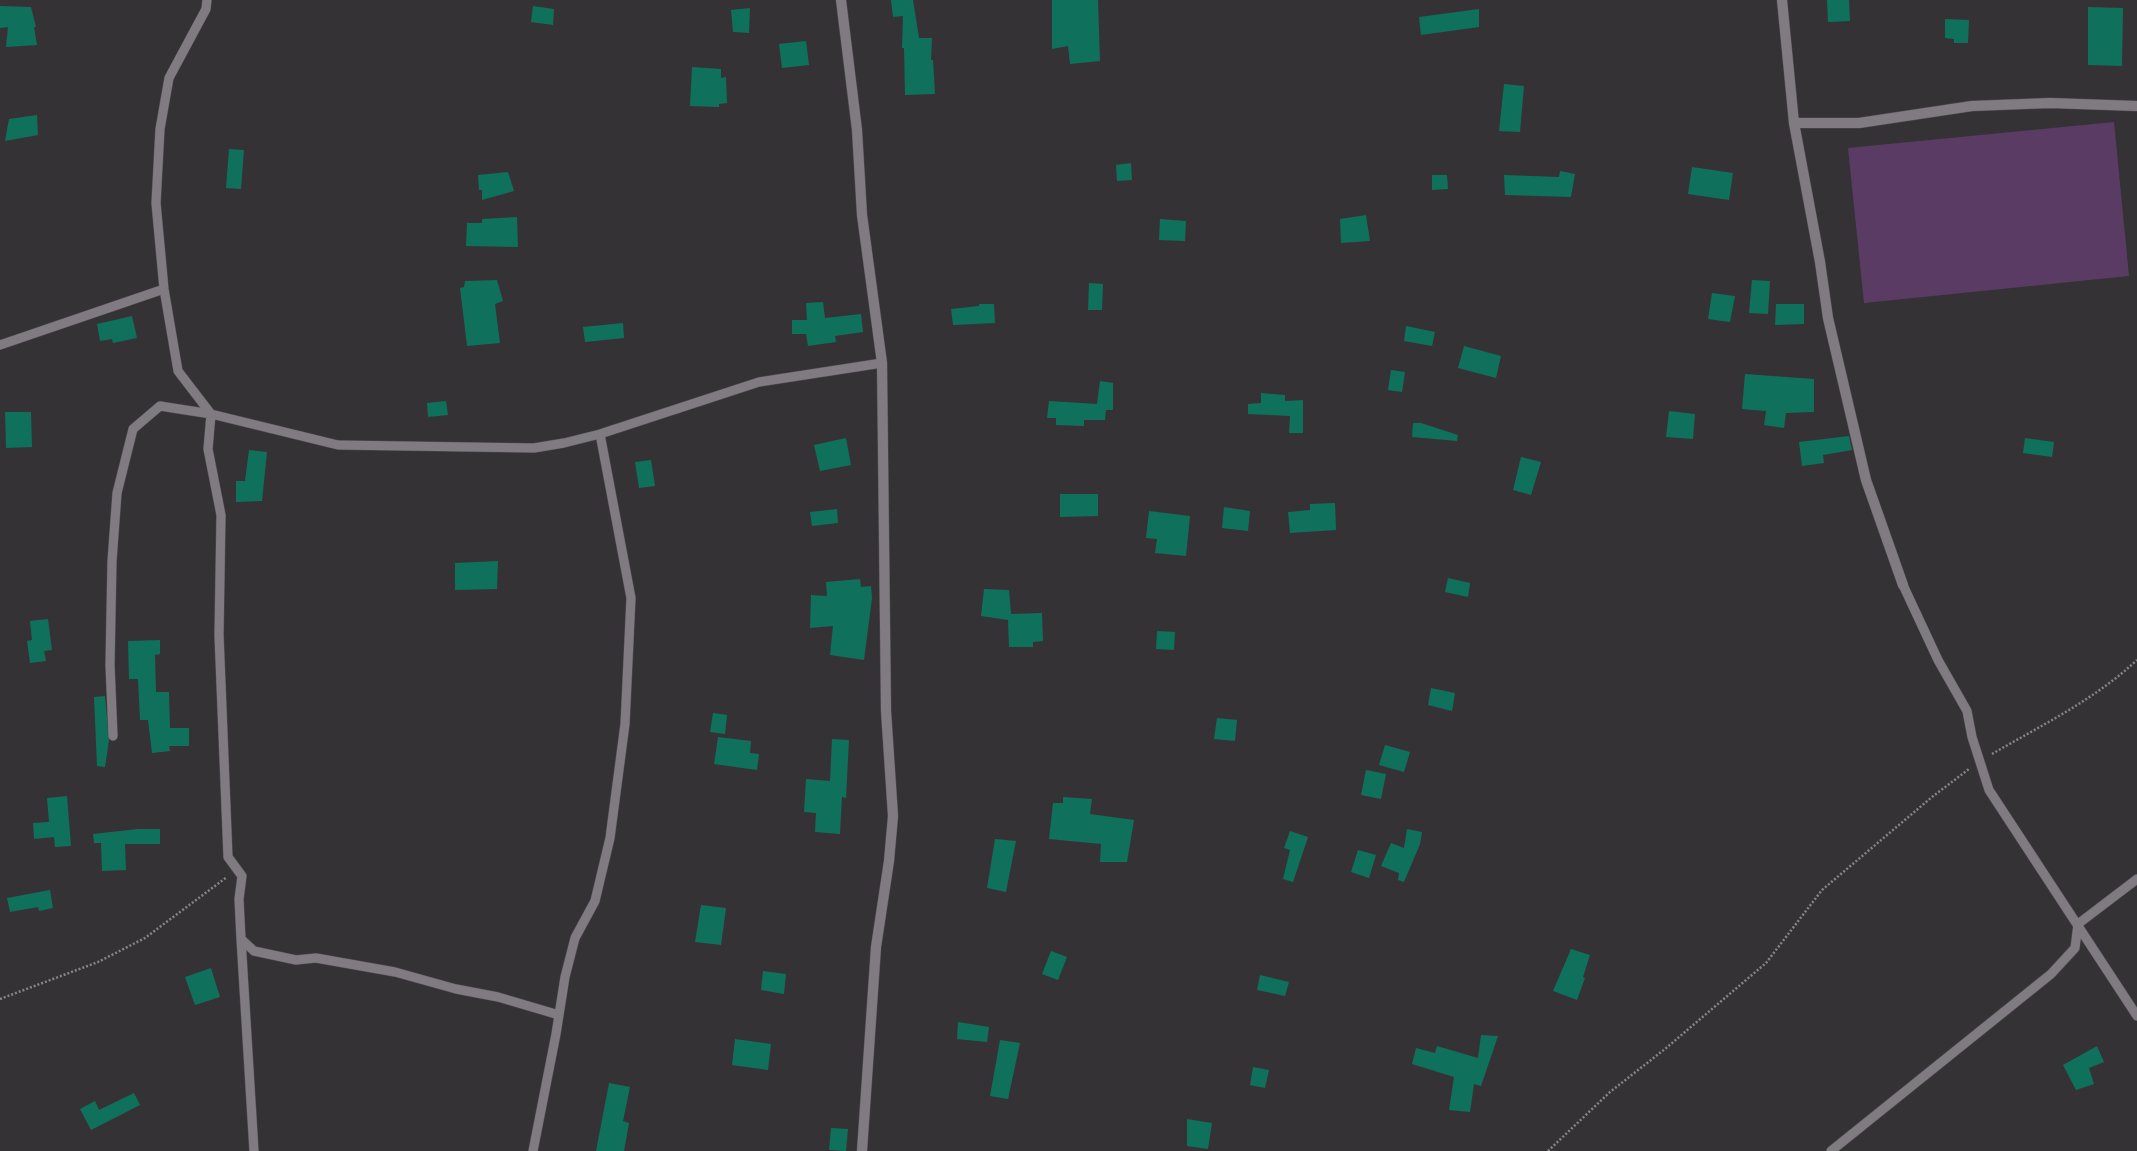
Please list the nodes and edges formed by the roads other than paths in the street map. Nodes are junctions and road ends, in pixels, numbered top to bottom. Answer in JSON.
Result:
{"nodes":[{"id":1,"x":207,"y":0,"type":"edge"},
{"id":2,"x":841,"y":0,"type":"edge"},
{"id":3,"x":1782,"y":0,"type":"edge"},
{"id":4,"x":2137,"y":106,"type":"edge"},
{"id":5,"x":1794,"y":122,"type":"junction"},
{"id":6,"x":164,"y":289,"type":"junction"},
{"id":7,"x":0,"y":345,"type":"edge"},
{"id":8,"x":882,"y":363,"type":"junction"},
{"id":9,"x":211,"y":414,"type":"junction"},
{"id":10,"x":600,"y":434,"type":"junction"},
{"id":11,"x":1903,"y":585,"type":"joint"},
{"id":12,"x":113,"y":736,"type":"dead end"},
{"id":13,"x":2137,"y":879,"type":"edge"},
{"id":14,"x":2078,"y":924,"type":"junction"},
{"id":15,"x":241,"y":939,"type":"junction"},
{"id":16,"x":559,"y":1014,"type":"junction"},
{"id":17,"x":2137,"y":1016,"type":"edge"},
{"id":18,"x":254,"y":1151,"type":"edge"},
{"id":19,"x":533,"y":1151,"type":"edge"},
{"id":20,"x":862,"y":1151,"type":"edge"},
{"id":21,"x":1831,"y":1151,"type":"edge"}],
"edges":[{"from":1,"to":6,"type":"lane"},
{"from":2,"to":8,"type":"street"},
{"from":3,"to":5,"type":"street"},
{"from":4,"to":5,"type":"street"},
{"from":5,"to":11,"type":"street"},
{"from":6,"to":7,"type":"lane"},
{"from":6,"to":9,"type":"lane"},
{"from":8,"to":10,"type":"lane"},
{"from":8,"to":20,"type":"street"},
{"from":9,"to":10,"type":"lane"},
{"from":9,"to":12,"type":"lane"},
{"from":9,"to":15,"type":"lane"},
{"from":10,"to":16,"type":"lane"},
{"from":11,"to":14,"type":"lane"},
{"from":13,"to":14,"type":"lane"},
{"from":14,"to":17,"type":"lane"},
{"from":14,"to":21,"type":"lane"},
{"from":15,"to":16,"type":"lane"},
{"from":15,"to":18,"type":"lane"},
{"from":16,"to":19,"type":"lane"}]}
